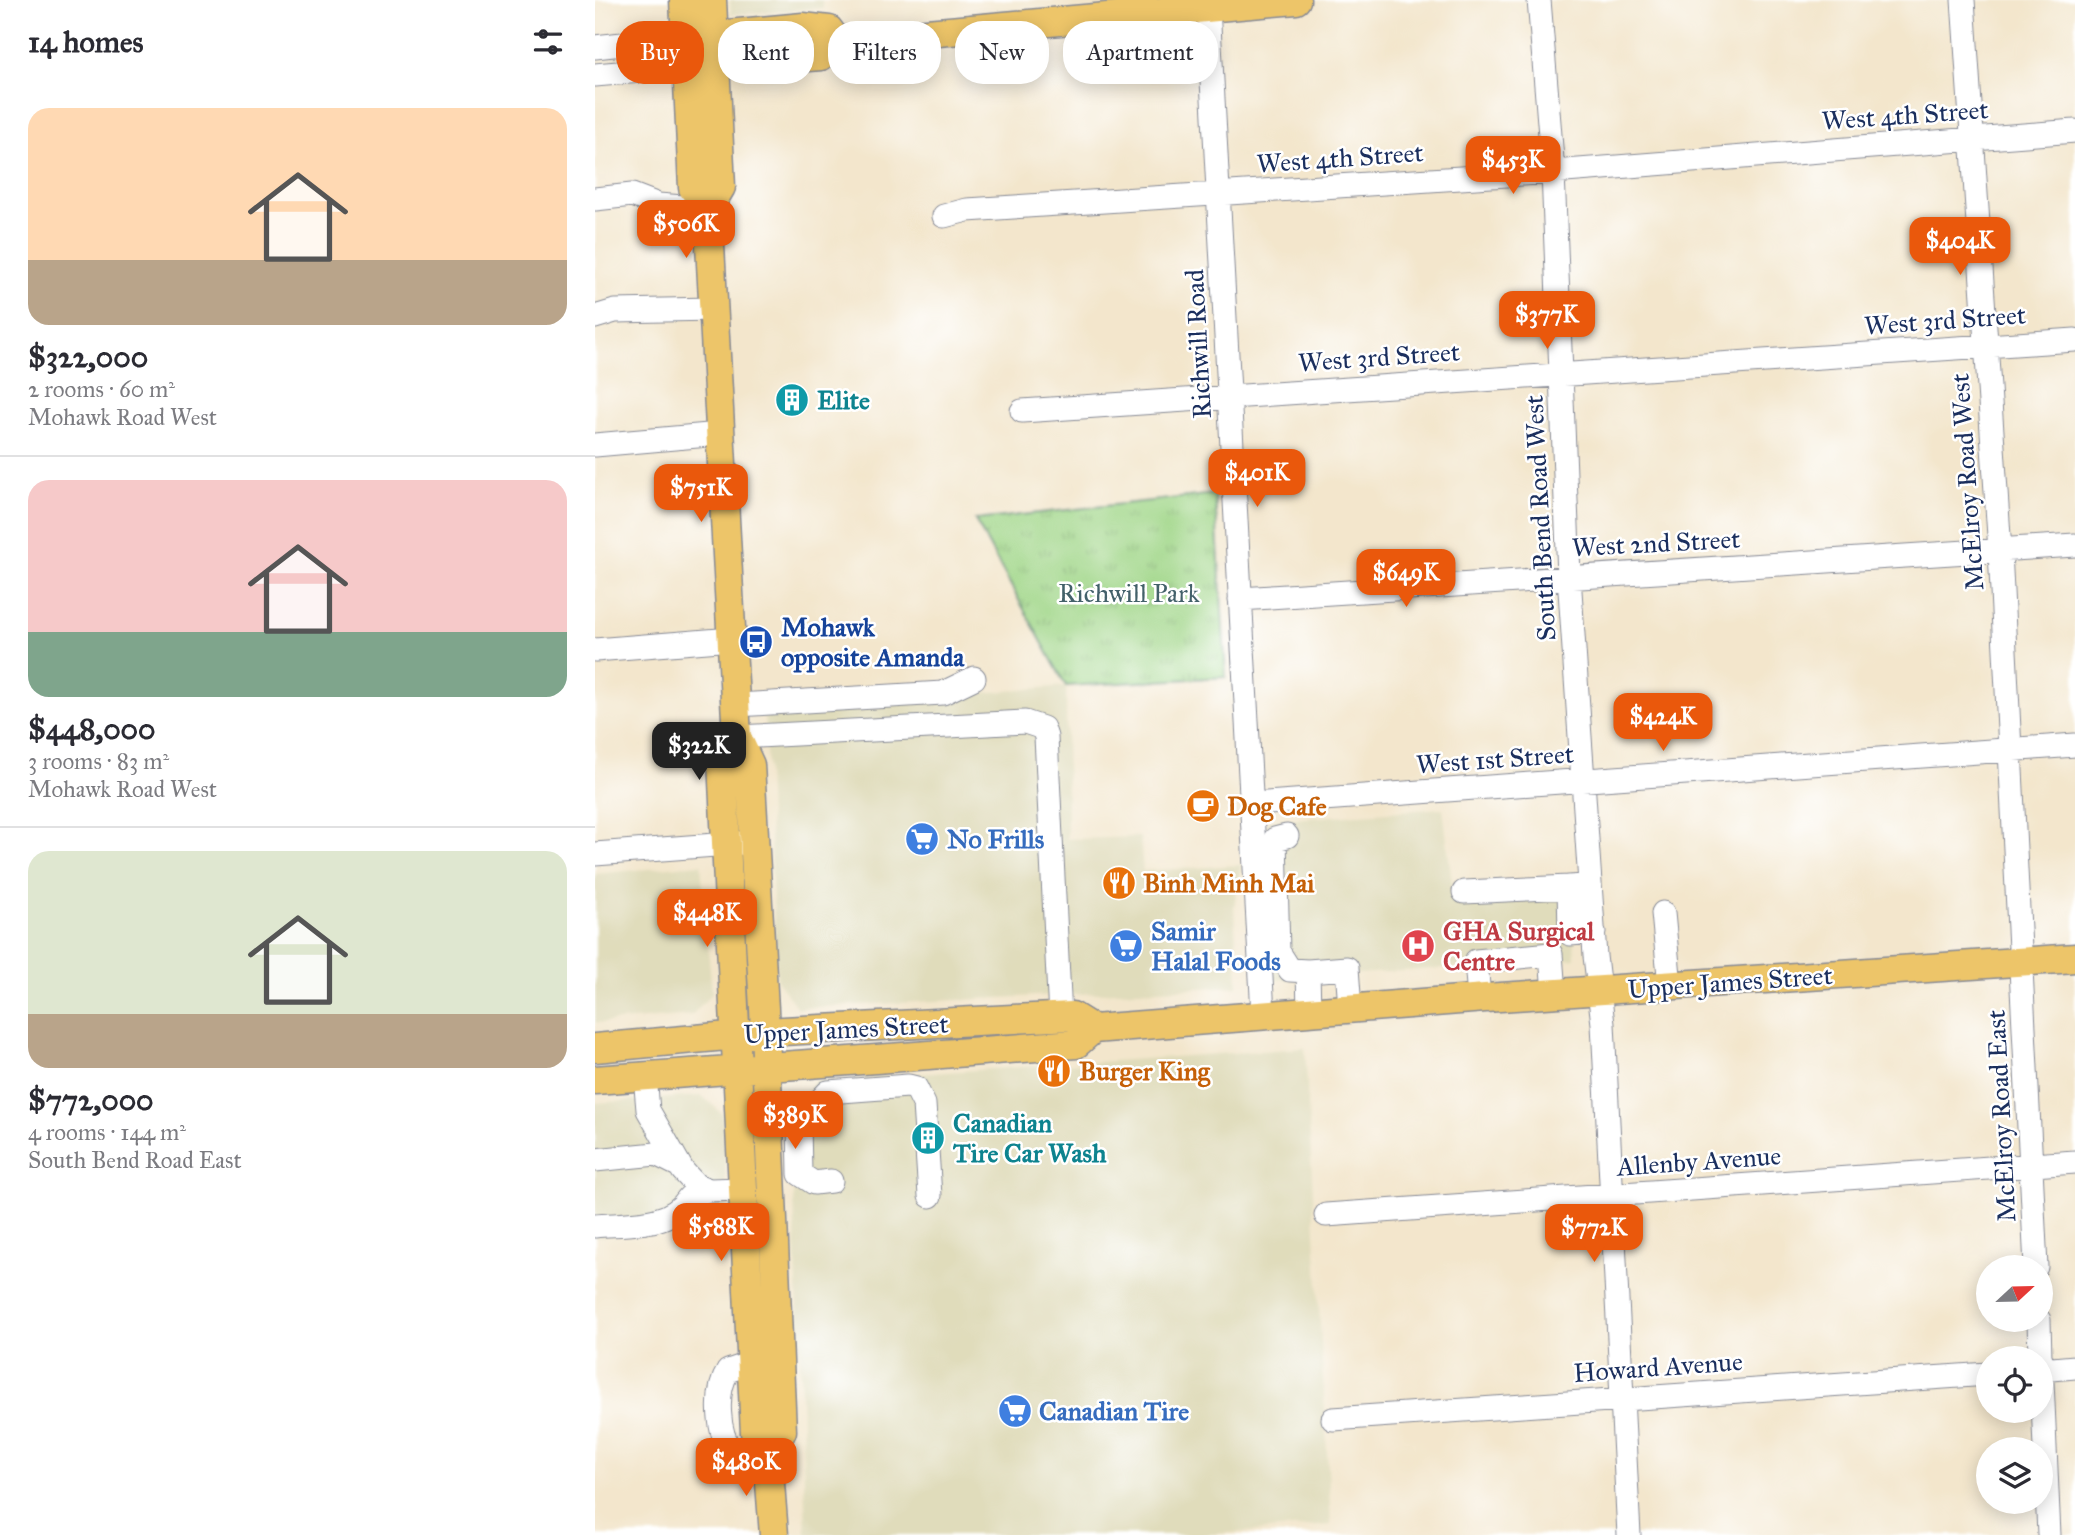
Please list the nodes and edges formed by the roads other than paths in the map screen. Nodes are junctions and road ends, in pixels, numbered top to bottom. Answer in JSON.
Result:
{"nodes":[{"id":1,"x":684,"y":0,"type":"edge"},
{"id":2,"x":712,"y":0,"type":"edge"},
{"id":3,"x":1296,"y":0,"type":"edge"},
{"id":4,"x":1539,"y":0,"type":"edge"},
{"id":5,"x":1963,"y":0,"type":"edge"},
{"id":6,"x":1208,"y":7,"type":"junction"},
{"id":7,"x":685,"y":21,"type":"edge"},
{"id":8,"x":828,"y":31,"type":"edge"},
{"id":9,"x":941,"y":31,"type":"edge"},
{"id":10,"x":714,"y":35,"type":"junction"},
{"id":11,"x":704,"y":36,"type":"edge"},
{"id":12,"x":616,"y":45,"type":"edge"},
{"id":13,"x":595,"y":47,"type":"edge"},
{"id":14,"x":828,"y":49,"type":"edge"},
{"id":15,"x":716,"y":65,"type":"junction"},
{"id":16,"x":704,"y":66,"type":"edge"},
{"id":17,"x":616,"y":73,"type":"edge"},
{"id":18,"x":595,"y":75,"type":"edge"},
{"id":19,"x":688,"y":84,"type":"edge"},
{"id":20,"x":2075,"y":131,"type":"edge"},
{"id":21,"x":1973,"y":137,"type":"junction"},
{"id":22,"x":1553,"y":172,"type":"junction"},
{"id":23,"x":1219,"y":194,"type":"junction"},
{"id":24,"x":595,"y":199,"type":"edge"},
{"id":25,"x":708,"y":209,"type":"junction"},
{"id":26,"x":944,"y":216,"type":"dead end"},
{"id":27,"x":713,"y":309,"type":"junction"},
{"id":28,"x":595,"y":317,"type":"edge"},
{"id":29,"x":2075,"y":340,"type":"edge"},
{"id":30,"x":1987,"y":346,"type":"junction"},
{"id":31,"x":1560,"y":372,"type":"junction"},
{"id":32,"x":1229,"y":396,"type":"junction"},
{"id":33,"x":1022,"y":411,"type":"dead end"},
{"id":34,"x":720,"y":434,"type":"junction"},
{"id":35,"x":595,"y":445,"type":"edge"},
{"id":36,"x":2075,"y":545,"type":"edge"},
{"id":37,"x":2000,"y":551,"type":"junction"},
{"id":38,"x":1569,"y":576,"type":"junction"},
{"id":39,"x":1241,"y":600,"type":"junction"},
{"id":40,"x":732,"y":639,"type":"junction"},
{"id":41,"x":595,"y":650,"type":"edge"},
{"id":42,"x":974,"y":678,"type":"dead end"},
{"id":43,"x":736,"y":705,"type":"junction"},
{"id":44,"x":737,"y":737,"type":"junction"},
{"id":45,"x":2075,"y":745,"type":"edge"},
{"id":46,"x":2011,"y":749,"type":"junction"},
{"id":47,"x":1585,"y":780,"type":"junction"},
{"id":48,"x":1253,"y":804,"type":"junction"},
{"id":49,"x":1287,"y":836,"type":"dead end"},
{"id":50,"x":754,"y":842,"type":"junction"},
{"id":51,"x":727,"y":844,"type":"junction"},
{"id":52,"x":595,"y":854,"type":"edge"},
{"id":53,"x":1580,"y":887,"type":"junction"},
{"id":54,"x":1464,"y":892,"type":"dead end"},
{"id":55,"x":1663,"y":913,"type":"dead end"},
{"id":56,"x":1594,"y":932,"type":"junction"},
{"id":57,"x":1570,"y":934,"type":"junction"},
{"id":58,"x":1551,"y":954,"type":"junction"},
{"id":59,"x":2075,"y":958,"type":"edge"},
{"id":60,"x":2022,"y":962,"type":"junction"},
{"id":61,"x":1308,"y":971,"type":"junction"},
{"id":62,"x":1669,"y":986,"type":"junction"},
{"id":63,"x":1600,"y":990,"type":"junction"},
{"id":64,"x":1554,"y":993,"type":"junction"},
{"id":65,"x":1479,"y":998,"type":"junction"},
{"id":66,"x":1350,"y":1008,"type":"junction"},
{"id":67,"x":1309,"y":1011,"type":"junction"},
{"id":68,"x":1263,"y":1014,"type":"junction"},
{"id":69,"x":1060,"y":1017,"type":"junction"},
{"id":70,"x":1006,"y":1020,"type":"junction"},
{"id":71,"x":1093,"y":1029,"type":"junction"},
{"id":72,"x":1052,"y":1046,"type":"junction"},
{"id":73,"x":595,"y":1048,"type":"edge"},
{"id":74,"x":766,"y":1050,"type":"junction"},
{"id":75,"x":736,"y":1052,"type":"junction"},
{"id":76,"x":645,"y":1076,"type":"junction"},
{"id":77,"x":595,"y":1080,"type":"edge"},
{"id":78,"x":595,"y":1160,"type":"edge"},
{"id":79,"x":2075,"y":1163,"type":"edge"},
{"id":80,"x":680,"y":1166,"type":"junction"},
{"id":81,"x":2032,"y":1166,"type":"junction"},
{"id":82,"x":831,"y":1181,"type":"dead end"},
{"id":83,"x":743,"y":1189,"type":"junction"},
{"id":84,"x":709,"y":1190,"type":"junction"},
{"id":85,"x":1612,"y":1195,"type":"junction"},
{"id":86,"x":930,"y":1196,"type":"dead end"},
{"id":87,"x":1326,"y":1215,"type":"dead end"},
{"id":88,"x":595,"y":1226,"type":"edge"},
{"id":89,"x":2036,"y":1255,"type":"edge"},
{"id":90,"x":2075,"y":1367,"type":"edge"},
{"id":91,"x":2053,"y":1369,"type":"edge"},
{"id":92,"x":1976,"y":1375,"type":"edge"},
{"id":93,"x":1623,"y":1397,"type":"junction"},
{"id":94,"x":1333,"y":1419,"type":"dead end"},
{"id":95,"x":2044,"y":1423,"type":"edge"},
{"id":96,"x":768,"y":1457,"type":"junction"},
{"id":97,"x":774,"y":1535,"type":"edge"},
{"id":98,"x":1629,"y":1535,"type":"edge"},
{"id":99,"x":2049,"y":1535,"type":"edge"}],
"edges":[{"from":1,"to":7,"type":"main road"},
{"from":2,"to":10,"type":"main road"},
{"from":3,"to":6,"type":"main road"},
{"from":4,"to":22,"type":"street","name":"South Bend Road West"},
{"from":5,"to":21,"type":"street","name":"McElroy Road West"},
{"from":6,"to":9,"type":"main road"},
{"from":6,"to":23,"type":"street","name":"Richwill Road"},
{"from":8,"to":10,"type":"main road"},
{"from":10,"to":11,"type":"main road"},
{"from":10,"to":15,"type":"main road"},
{"from":12,"to":13,"type":"street"},
{"from":14,"to":15,"type":"main road"},
{"from":15,"to":16,"type":"main road"},
{"from":15,"to":25,"type":"main road"},
{"from":17,"to":18,"type":"street"},
{"from":19,"to":25,"type":"main road"},
{"from":20,"to":21,"type":"street","name":"West 4th Street"},
{"from":21,"to":22,"type":"street","name":"West 4th Street"},
{"from":21,"to":30,"type":"street","name":"McElroy Road West"},
{"from":22,"to":23,"type":"street","name":"West 4th Street"},
{"from":22,"to":31,"type":"street","name":"South Bend Road West"},
{"from":23,"to":26,"type":"street","name":"West 4th Street"},
{"from":23,"to":32,"type":"street","name":"Richwill Road"},
{"from":24,"to":25,"type":"street"},
{"from":25,"to":27,"type":"main road"},
{"from":27,"to":28,"type":"street"},
{"from":27,"to":34,"type":"main road"},
{"from":29,"to":30,"type":"street","name":"West 3rd Street"},
{"from":30,"to":31,"type":"street","name":"West 3rd Street"},
{"from":30,"to":37,"type":"street","name":"McElroy Road West"},
{"from":31,"to":32,"type":"street","name":"West 3rd Street"},
{"from":31,"to":38,"type":"street","name":"South Bend Road West"},
{"from":32,"to":33,"type":"street","name":"West 3rd Street"},
{"from":32,"to":39,"type":"street","name":"Richwill Road"},
{"from":34,"to":35,"type":"street"},
{"from":34,"to":40,"type":"main road"},
{"from":36,"to":37,"type":"street","name":"West 2nd Street"},
{"from":37,"to":38,"type":"street","name":"West 2nd Street"},
{"from":37,"to":46,"type":"street","name":"McElroy Road West"},
{"from":38,"to":39,"type":"street","name":"West 2nd Street"},
{"from":38,"to":47,"type":"street","name":"South Bend Road West"},
{"from":39,"to":48,"type":"street","name":"Richwill Road"},
{"from":40,"to":41,"type":"street"},
{"from":40,"to":43,"type":"main road"},
{"from":42,"to":43,"type":"street"},
{"from":43,"to":44,"type":"main road"},
{"from":44,"to":50,"type":"main road"},
{"from":44,"to":51,"type":"main road"},
{"from":44,"to":69,"type":"street"},
{"from":45,"to":46,"type":"street","name":"West 1st Street"},
{"from":46,"to":47,"type":"street","name":"West 1st Street"},
{"from":46,"to":60,"type":"street","name":"McElroy Road West"},
{"from":47,"to":48,"type":"street","name":"West 1st Street"},
{"from":47,"to":53,"type":"street","name":"South Bend Road West"},
{"from":48,"to":68,"type":"street","name":"Richwill Road"},
{"from":49,"to":61,"type":"street"},
{"from":50,"to":51,"type":"street"},
{"from":50,"to":74,"type":"main road"},
{"from":51,"to":52,"type":"street"},
{"from":51,"to":75,"type":"main road"},
{"from":53,"to":54,"type":"street"},
{"from":53,"to":56,"type":"street","name":"South Bend Road West"},
{"from":53,"to":57,"type":"street"},
{"from":55,"to":62,"type":"street"},
{"from":56,"to":57,"type":"street"},
{"from":56,"to":63,"type":"street","name":"South Bend Road West"},
{"from":57,"to":58,"type":"street"},
{"from":58,"to":64,"type":"street"},
{"from":58,"to":65,"type":"street"},
{"from":59,"to":60,"type":"main road","name":"Upper James Street"},
{"from":60,"to":62,"type":"main road","name":"Upper James Street"},
{"from":60,"to":81,"type":"street","name":"McElroy Road East"},
{"from":61,"to":66,"type":"street"},
{"from":61,"to":67,"type":"street"},
{"from":62,"to":63,"type":"main road","name":"Upper James Street"},
{"from":63,"to":64,"type":"main road","name":"Upper James Street"},
{"from":63,"to":85,"type":"street","name":"South Bend Road West"},
{"from":64,"to":65,"type":"main road","name":"Upper James Street"},
{"from":65,"to":66,"type":"main road","name":"Upper James Street"},
{"from":66,"to":67,"type":"main road","name":"Upper James Street"},
{"from":67,"to":68,"type":"main road","name":"Upper James Street"},
{"from":68,"to":71,"type":"main road","name":"Upper James Street"},
{"from":69,"to":70,"type":"main road","name":"Upper James Street"},
{"from":69,"to":71,"type":"main road","name":"Upper James Street"},
{"from":70,"to":72,"type":"main road"},
{"from":70,"to":74,"type":"main road","name":"Upper James Street"},
{"from":71,"to":72,"type":"main road","name":"Upper James Street"},
{"from":72,"to":74,"type":"main road","name":"Upper James Street"},
{"from":73,"to":75,"type":"main road","name":"Upper James Street"},
{"from":74,"to":75,"type":"main road","name":"Upper James Street"},
{"from":74,"to":96,"type":"main road"},
{"from":75,"to":76,"type":"main road","name":"Upper James Street"},
{"from":75,"to":83,"type":"main road"},
{"from":76,"to":77,"type":"main road","name":"Upper James Street"},
{"from":76,"to":80,"type":"street"},
{"from":78,"to":80,"type":"street"},
{"from":79,"to":81,"type":"street","name":"Allenby Avenue"},
{"from":80,"to":84,"type":"street"},
{"from":81,"to":85,"type":"street","name":"Allenby Avenue"},
{"from":81,"to":89,"type":"street","name":"McElroy Road East"},
{"from":82,"to":86,"type":"street"},
{"from":83,"to":84,"type":"street"},
{"from":83,"to":96,"type":"main road"},
{"from":84,"to":88,"type":"street"},
{"from":85,"to":87,"type":"street","name":"Allenby Avenue"},
{"from":85,"to":93,"type":"street","name":"South Bend Road West"},
{"from":90,"to":91,"type":"street"},
{"from":92,"to":93,"type":"street","name":"Howard Avenue"},
{"from":93,"to":94,"type":"street","name":"Howard Avenue"},
{"from":93,"to":98,"type":"street","name":"South Bend Road West"},
{"from":95,"to":99,"type":"street"},
{"from":96,"to":97,"type":"main road"}]}
